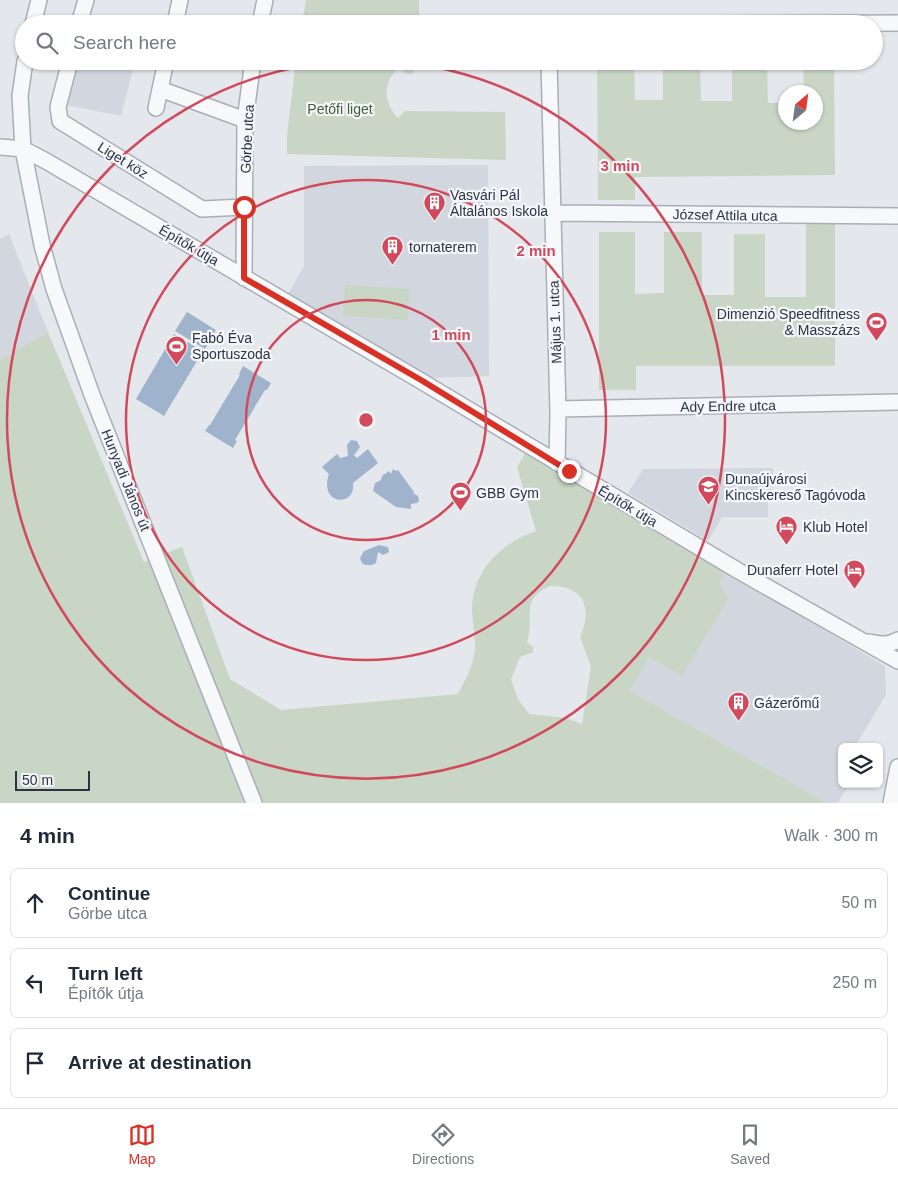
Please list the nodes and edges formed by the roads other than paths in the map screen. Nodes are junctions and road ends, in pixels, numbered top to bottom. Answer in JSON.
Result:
{"nodes":[{"id":1,"x":39,"y":0,"type":"edge"},
{"id":2,"x":86,"y":0,"type":"edge"},
{"id":3,"x":180,"y":0,"type":"edge"},
{"id":4,"x":266,"y":0,"type":"edge"},
{"id":5,"x":35,"y":15,"type":"edge"},
{"id":6,"x":82,"y":15,"type":"edge"},
{"id":7,"x":177,"y":15,"type":"edge"},
{"id":8,"x":262,"y":15,"type":"edge"},
{"id":9,"x":883,"y":23,"type":"edge"},
{"id":10,"x":898,"y":23,"type":"edge"},
{"id":11,"x":24,"y":70,"type":"edge"},
{"id":12,"x":68,"y":70,"type":"edge"},
{"id":13,"x":164,"y":70,"type":"edge"},
{"id":14,"x":252,"y":70,"type":"edge"},
{"id":15,"x":549,"y":70,"type":"edge"},
{"id":16,"x":160,"y":89,"type":"junction"},
{"id":17,"x":156,"y":108,"type":"dead end"},
{"id":18,"x":246,"y":120,"type":"junction"},
{"id":19,"x":0,"y":147,"type":"edge"},
{"id":20,"x":23,"y":149,"type":"junction"},
{"id":21,"x":244,"y":207,"type":"junction"},
{"id":22,"x":552,"y":213,"type":"junction"},
{"id":23,"x":898,"y":216,"type":"edge"},
{"id":24,"x":244,"y":278,"type":"junction"},
{"id":25,"x":898,"y":402,"type":"edge"},
{"id":26,"x":558,"y":409,"type":"junction"},
{"id":27,"x":557,"y":463,"type":"junction"},
{"id":28,"x":858,"y":639,"type":"junction"},
{"id":29,"x":898,"y":640,"type":"edge"},
{"id":30,"x":898,"y":661,"type":"edge"},
{"id":31,"x":898,"y":767,"type":"edge"},
{"id":32,"x":896,"y":781,"type":"edge"},
{"id":33,"x":254,"y":803,"type":"edge"},
{"id":34,"x":891,"y":803,"type":"edge"}],
"edges":[{"from":1,"to":5,"type":"street"},
{"from":2,"to":6,"type":"street"},
{"from":3,"to":7,"type":"street"},
{"from":4,"to":8,"type":"street"},
{"from":9,"to":10,"type":"street"},
{"from":11,"to":20,"type":"street","name":"Hunyadi János út"},
{"from":12,"to":21,"type":"street","name":"Liget köz"},
{"from":13,"to":16,"type":"street"},
{"from":14,"to":18,"type":"street","name":"Görbe utca"},
{"from":15,"to":22,"type":"street","name":"Május 1. utca"},
{"from":16,"to":17,"type":"street"},
{"from":16,"to":18,"type":"street"},
{"from":18,"to":21,"type":"street","name":"Görbe utca"},
{"from":19,"to":20,"type":"street"},
{"from":20,"to":24,"type":"street","name":"Építők útja"},
{"from":20,"to":33,"type":"street","name":"Hunyadi János út"},
{"from":21,"to":24,"type":"street","name":"Görbe utca"},
{"from":22,"to":23,"type":"street","name":"József Attila utca"},
{"from":22,"to":26,"type":"street","name":"Május 1. utca"},
{"from":24,"to":27,"type":"street","name":"Építők útja"},
{"from":25,"to":26,"type":"street","name":"Ady Endre utca"},
{"from":26,"to":27,"type":"street","name":"Május 1. utca"},
{"from":27,"to":28,"type":"street","name":"Építők útja"},
{"from":28,"to":29,"type":"street"},
{"from":28,"to":30,"type":"street","name":"Építők útja"},
{"from":31,"to":32,"type":"street"},
{"from":32,"to":34,"type":"street"}]}
